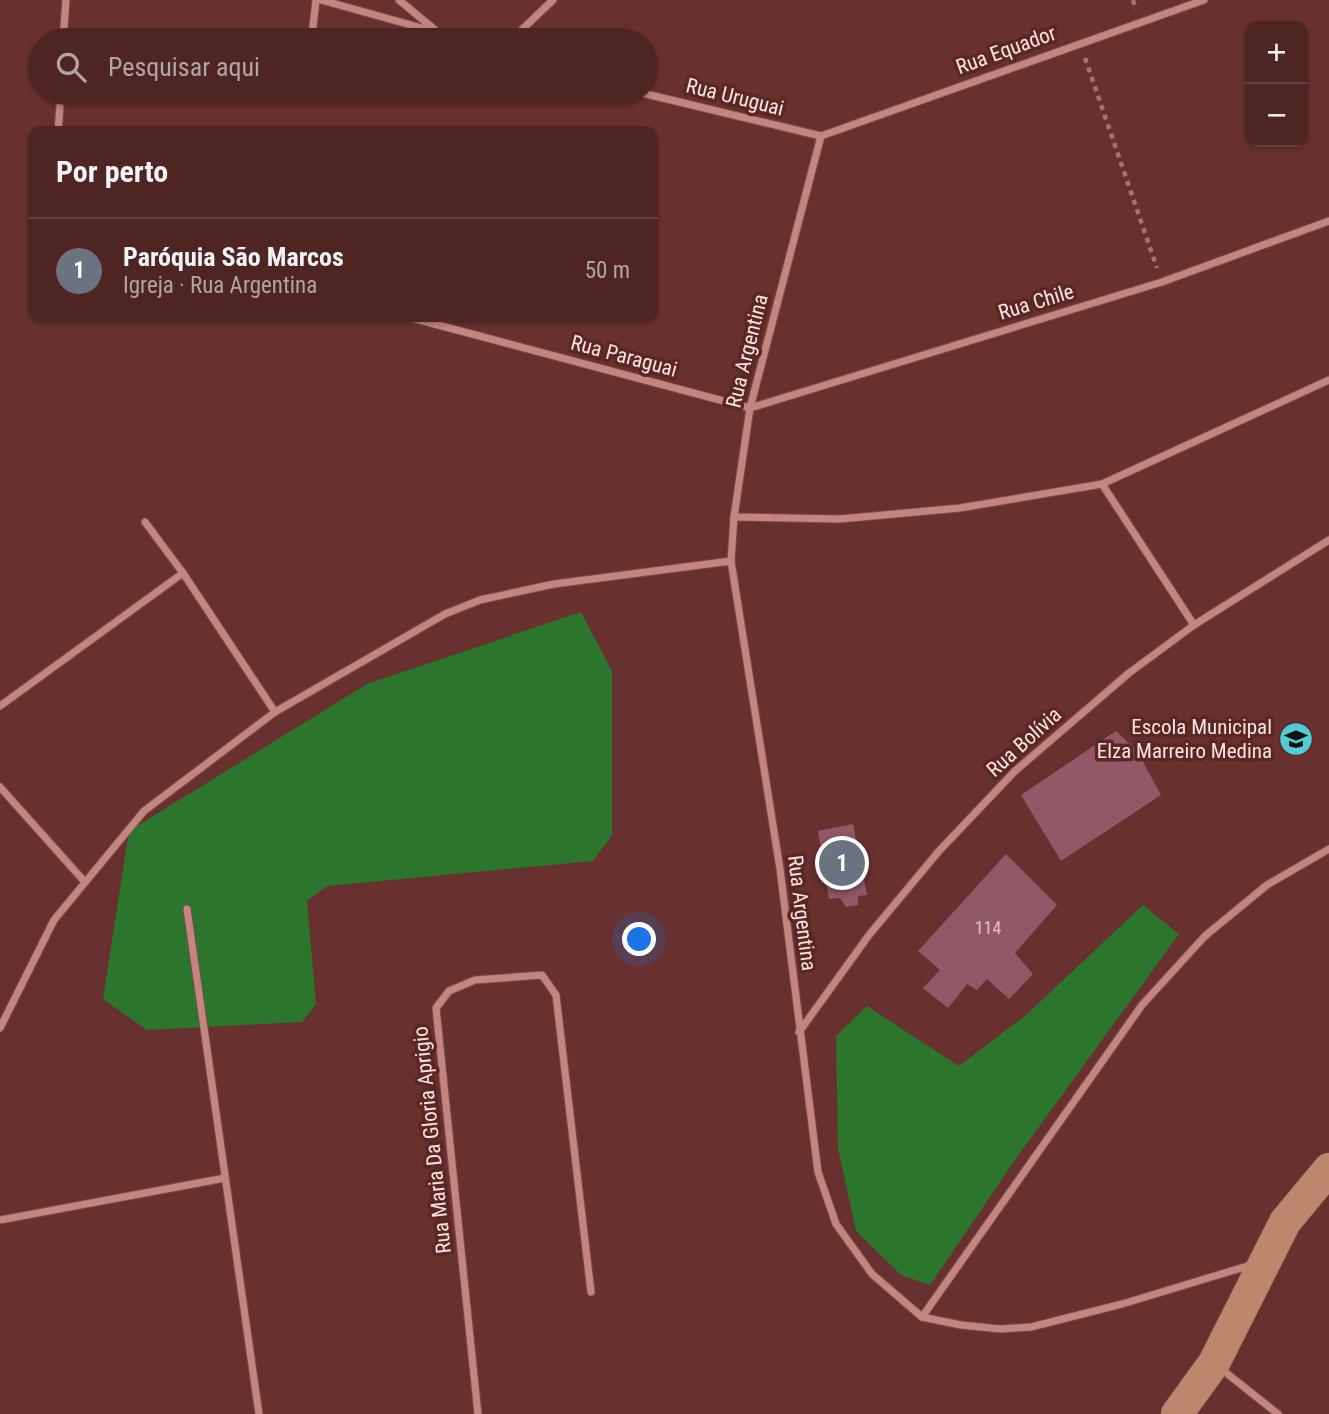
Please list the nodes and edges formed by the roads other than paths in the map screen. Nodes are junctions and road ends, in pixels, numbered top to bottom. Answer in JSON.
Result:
{"nodes":[{"id":1,"x":66,"y":0,"type":"edge"},
{"id":2,"x":319,"y":0,"type":"edge"},
{"id":3,"x":399,"y":0,"type":"edge"},
{"id":4,"x":553,"y":0,"type":"edge"},
{"id":5,"x":1204,"y":0,"type":"edge"},
{"id":6,"x":65,"y":28,"type":"edge"},
{"id":7,"x":313,"y":28,"type":"edge"},
{"id":8,"x":423,"y":28,"type":"edge"},
{"id":9,"x":433,"y":28,"type":"edge"},
{"id":10,"x":523,"y":28,"type":"edge"},
{"id":11,"x":658,"y":97,"type":"edge"},
{"id":12,"x":60,"y":105,"type":"edge"},
{"id":13,"x":58,"y":126,"type":"edge"},
{"id":14,"x":821,"y":136,"type":"junction"},
{"id":15,"x":1329,"y":221,"type":"edge"},
{"id":16,"x":427,"y":322,"type":"edge"},
{"id":17,"x":1329,"y":380,"type":"edge"},
{"id":18,"x":750,"y":408,"type":"junction"},
{"id":19,"x":1102,"y":484,"type":"junction"},
{"id":20,"x":734,"y":517,"type":"junction"},
{"id":21,"x":145,"y":522,"type":"dead end"},
{"id":22,"x":1329,"y":540,"type":"edge"},
{"id":23,"x":731,"y":561,"type":"junction"},
{"id":24,"x":183,"y":573,"type":"junction"},
{"id":25,"x":1194,"y":625,"type":"junction"},
{"id":26,"x":0,"y":706,"type":"edge"},
{"id":27,"x":275,"y":712,"type":"junction"},
{"id":28,"x":0,"y":787,"type":"edge"},
{"id":29,"x":1329,"y":849,"type":"edge"},
{"id":30,"x":84,"y":881,"type":"junction"},
{"id":31,"x":187,"y":909,"type":"dead end"},
{"id":32,"x":0,"y":1028,"type":"edge"},
{"id":33,"x":799,"y":1032,"type":"junction"},
{"id":34,"x":1329,"y":1169,"type":"edge"},
{"id":35,"x":225,"y":1178,"type":"junction"},
{"id":36,"x":0,"y":1220,"type":"edge"},
{"id":37,"x":1264,"y":1261,"type":"junction"},
{"id":38,"x":591,"y":1292,"type":"dead end"},
{"id":39,"x":922,"y":1317,"type":"junction"},
{"id":40,"x":1214,"y":1363,"type":"junction"},
{"id":41,"x":258,"y":1414,"type":"edge"},
{"id":42,"x":478,"y":1414,"type":"edge"},
{"id":43,"x":1177,"y":1414,"type":"edge"},
{"id":44,"x":1278,"y":1414,"type":"edge"}],
"edges":[{"from":1,"to":6,"type":"street"},
{"from":2,"to":7,"type":"street"},
{"from":2,"to":8,"type":"street"},
{"from":3,"to":9,"type":"street"},
{"from":4,"to":10,"type":"street"},
{"from":5,"to":14,"type":"street","name":"Rua Equador"},
{"from":11,"to":14,"type":"street","name":"Rua Uruguai"},
{"from":12,"to":13,"type":"street"},
{"from":14,"to":18,"type":"street","name":"Rua Argentina"},
{"from":15,"to":18,"type":"street","name":"Rua Chile"},
{"from":16,"to":18,"type":"street","name":"Rua Paraguai"},
{"from":17,"to":19,"type":"street"},
{"from":18,"to":20,"type":"street","name":"Rua Argentina"},
{"from":19,"to":20,"type":"street"},
{"from":19,"to":25,"type":"street"},
{"from":20,"to":23,"type":"street","name":"Rua Argentina"},
{"from":21,"to":24,"type":"street"},
{"from":22,"to":25,"type":"street","name":"Rua Bolívia"},
{"from":23,"to":27,"type":"street"},
{"from":23,"to":33,"type":"street","name":"Rua Argentina"},
{"from":24,"to":26,"type":"street"},
{"from":24,"to":27,"type":"street"},
{"from":25,"to":33,"type":"street","name":"Rua Bolívia"},
{"from":27,"to":30,"type":"street"},
{"from":28,"to":30,"type":"street"},
{"from":29,"to":39,"type":"street"},
{"from":30,"to":32,"type":"street"},
{"from":31,"to":35,"type":"street"},
{"from":33,"to":39,"type":"street","name":"Rua Argentina"},
{"from":34,"to":37,"type":"main road"},
{"from":35,"to":36,"type":"street"},
{"from":35,"to":41,"type":"street"},
{"from":37,"to":39,"type":"street","name":"Rua Argentina"},
{"from":37,"to":40,"type":"main road"},
{"from":38,"to":42,"type":"street","name":"Rua Maria Da Gloria Aprigio"},
{"from":40,"to":43,"type":"main road"},
{"from":40,"to":44,"type":"street"}]}
